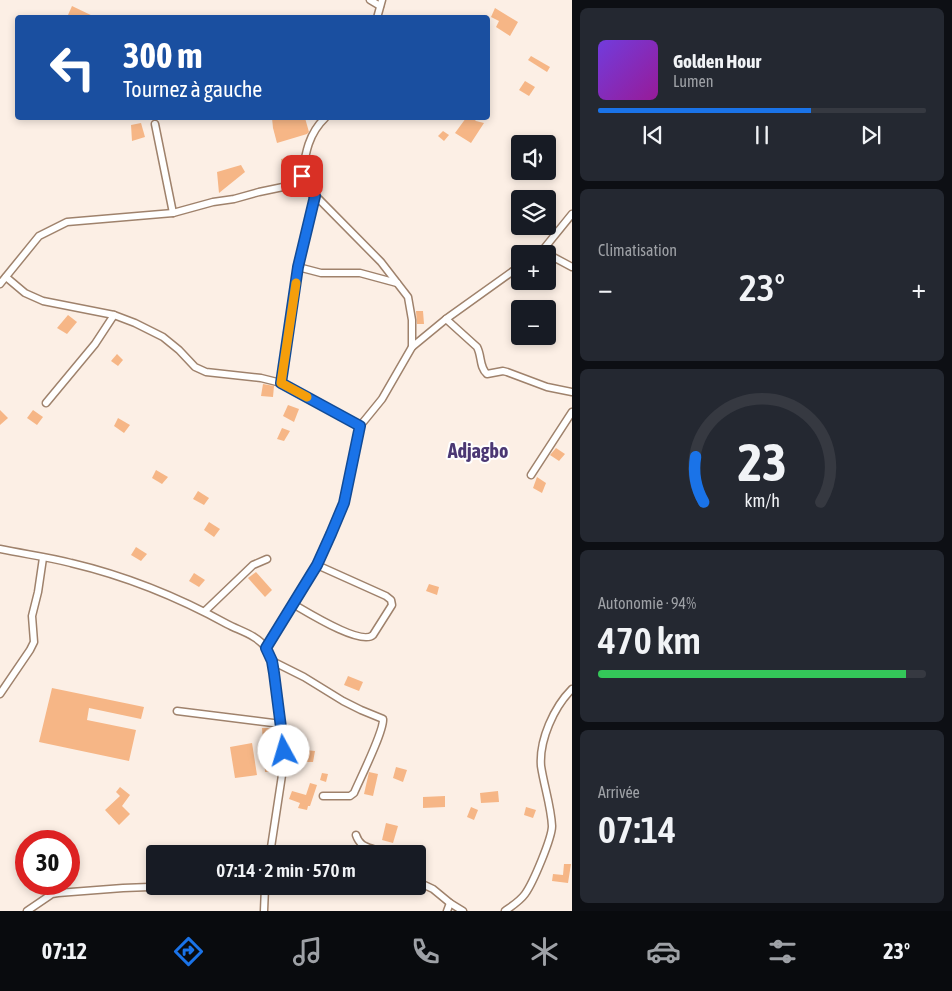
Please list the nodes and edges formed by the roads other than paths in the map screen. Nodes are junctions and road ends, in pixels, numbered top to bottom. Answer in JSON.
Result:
{"nodes":[{"id":1,"x":370,"y":0,"type":"edge"},
{"id":2,"x":381,"y":3,"type":"edge"},
{"id":3,"x":323,"y":120,"type":"edge"},
{"id":4,"x":155,"y":124,"type":"dead end"},
{"id":5,"x":301,"y":181,"type":"junction"},
{"id":6,"x":315,"y":196,"type":"junction"},
{"id":7,"x":173,"y":214,"type":"junction"},
{"id":8,"x":572,"y":214,"type":"edge"},
{"id":9,"x":546,"y":245,"type":"edge"},
{"id":10,"x":556,"y":260,"type":"edge"},
{"id":11,"x":298,"y":267,"type":"junction"},
{"id":12,"x":572,"y":267,"type":"edge"},
{"id":13,"x":511,"y":272,"type":"edge"},
{"id":14,"x":6,"y":277,"type":"junction"},
{"id":15,"x":397,"y":282,"type":"junction"},
{"id":16,"x":0,"y":284,"type":"edge"},
{"id":17,"x":114,"y":315,"type":"junction"},
{"id":18,"x":446,"y":319,"type":"junction"},
{"id":19,"x":412,"y":347,"type":"junction"},
{"id":20,"x":281,"y":383,"type":"junction"},
{"id":21,"x":572,"y":392,"type":"edge"},
{"id":22,"x":46,"y":402,"type":"dead end"},
{"id":23,"x":572,"y":412,"type":"edge"},
{"id":24,"x":360,"y":426,"type":"junction"},
{"id":25,"x":531,"y":475,"type":"dead end"},
{"id":26,"x":0,"y":550,"type":"edge"},
{"id":27,"x":43,"y":558,"type":"junction"},
{"id":28,"x":267,"y":559,"type":"dead end"},
{"id":29,"x":317,"y":565,"type":"junction"},
{"id":30,"x":293,"y":604,"type":"junction"},
{"id":31,"x":205,"y":611,"type":"junction"},
{"id":32,"x":266,"y":648,"type":"junction"},
{"id":33,"x":272,"y":661,"type":"junction"},
{"id":34,"x":572,"y":689,"type":"edge"},
{"id":35,"x":0,"y":694,"type":"edge"},
{"id":36,"x":177,"y":711,"type":"dead end"},
{"id":37,"x":280,"y":724,"type":"junction"},
{"id":38,"x":323,"y":796,"type":"dead end"},
{"id":39,"x":356,"y":835,"type":"dead end"},
{"id":40,"x":271,"y":845,"type":"edge"},
{"id":41,"x":362,"y":845,"type":"edge"},
{"id":42,"x":426,"y":886,"type":"edge"},
{"id":43,"x":146,"y":887,"type":"edge"},
{"id":44,"x":265,"y":895,"type":"edge"},
{"id":45,"x":450,"y":903,"type":"junction"},
{"id":46,"x":27,"y":911,"type":"edge"},
{"id":47,"x":264,"y":911,"type":"edge"},
{"id":48,"x":447,"y":911,"type":"edge"},
{"id":49,"x":464,"y":911,"type":"edge"},
{"id":50,"x":504,"y":911,"type":"edge"}],
"edges":[{"from":1,"to":2,"type":"street"},
{"from":3,"to":5,"type":"street"},
{"from":4,"to":7,"type":"street"},
{"from":5,"to":6,"type":"street"},
{"from":5,"to":7,"type":"street"},
{"from":6,"to":11,"type":"street"},
{"from":6,"to":15,"type":"street"},
{"from":7,"to":14,"type":"street"},
{"from":8,"to":9,"type":"street"},
{"from":10,"to":12,"type":"street"},
{"from":11,"to":15,"type":"street"},
{"from":11,"to":20,"type":"street"},
{"from":13,"to":18,"type":"street"},
{"from":14,"to":16,"type":"street"},
{"from":14,"to":17,"type":"street"},
{"from":15,"to":19,"type":"street"},
{"from":17,"to":20,"type":"street"},
{"from":17,"to":22,"type":"street"},
{"from":18,"to":19,"type":"street"},
{"from":18,"to":21,"type":"street"},
{"from":19,"to":24,"type":"street"},
{"from":20,"to":24,"type":"street"},
{"from":23,"to":25,"type":"street"},
{"from":24,"to":29,"type":"street"},
{"from":26,"to":27,"type":"street"},
{"from":27,"to":31,"type":"street"},
{"from":27,"to":35,"type":"street"},
{"from":28,"to":31,"type":"street"},
{"from":29,"to":30,"type":"street"},
{"from":29,"to":30,"type":"street"},
{"from":30,"to":32,"type":"street"},
{"from":31,"to":32,"type":"street"},
{"from":32,"to":33,"type":"street"},
{"from":33,"to":37,"type":"street"},
{"from":33,"to":38,"type":"street"},
{"from":34,"to":50,"type":"street"},
{"from":36,"to":37,"type":"street"},
{"from":37,"to":40,"type":"street"},
{"from":39,"to":41,"type":"street"},
{"from":42,"to":45,"type":"street"},
{"from":43,"to":46,"type":"street"},
{"from":44,"to":47,"type":"street"},
{"from":45,"to":48,"type":"street"},
{"from":45,"to":49,"type":"street"}]}
